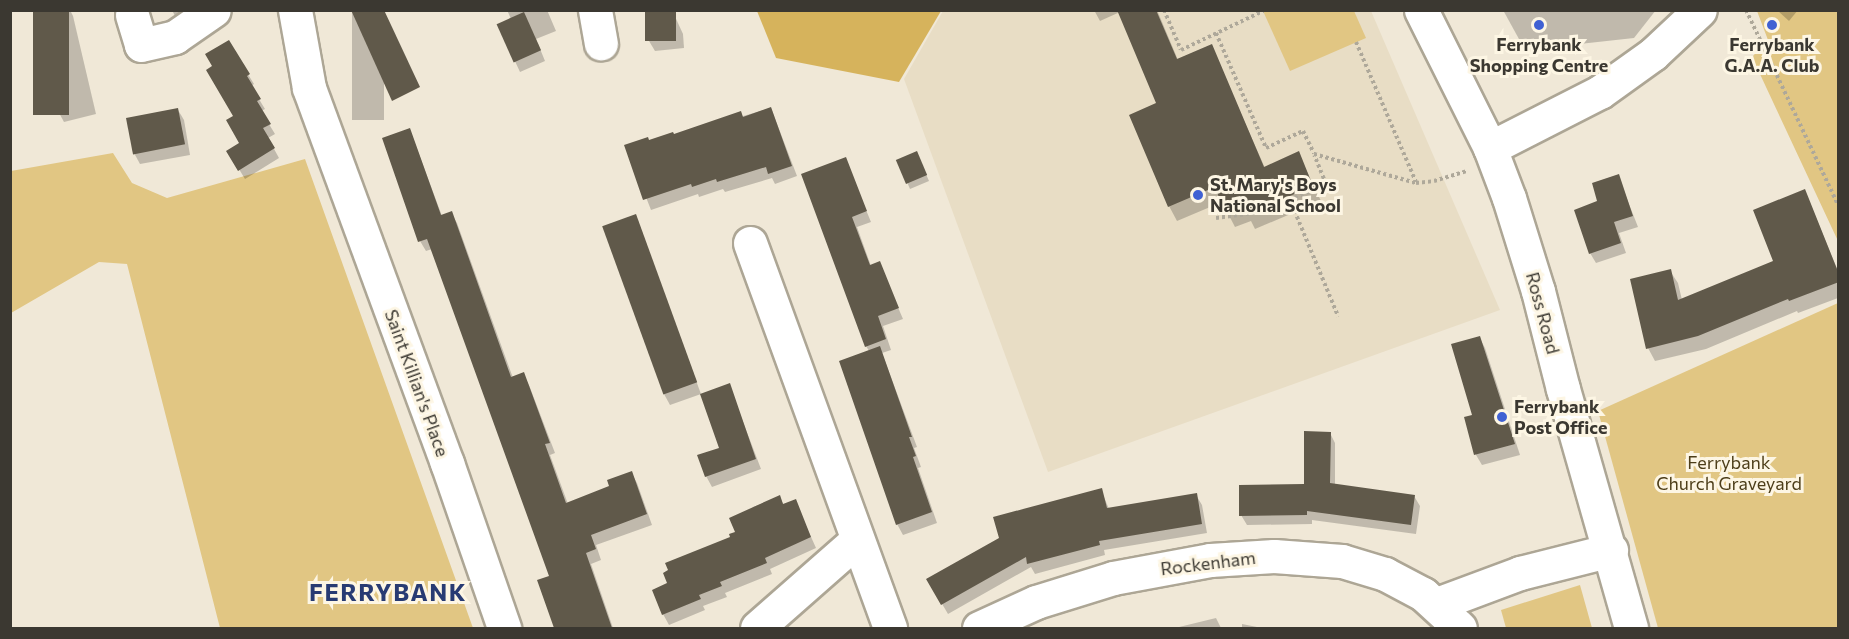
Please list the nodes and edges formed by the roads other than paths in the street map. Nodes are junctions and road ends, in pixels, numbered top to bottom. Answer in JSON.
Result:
{"nodes":[{"id":1,"x":214,"y":10,"type":"edge"},
{"id":2,"x":296,"y":10,"type":"edge"},
{"id":3,"x":595,"y":10,"type":"edge"},
{"id":4,"x":1421,"y":10,"type":"edge"},
{"id":5,"x":1700,"y":10,"type":"edge"},
{"id":6,"x":132,"y":15,"type":"dead end"},
{"id":7,"x":601,"y":43,"type":"dead end"},
{"id":8,"x":1493,"y":154,"type":"junction"},
{"id":9,"x":750,"y":243,"type":"dead end"},
{"id":10,"x":857,"y":540,"type":"junction"},
{"id":11,"x":1611,"y":550,"type":"junction"},
{"id":12,"x":1437,"y":604,"type":"junction"},
{"id":13,"x":504,"y":628,"type":"edge"},
{"id":14,"x":757,"y":628,"type":"edge"},
{"id":15,"x":890,"y":628,"type":"edge"},
{"id":16,"x":979,"y":628,"type":"edge"},
{"id":17,"x":1460,"y":628,"type":"edge"},
{"id":18,"x":1631,"y":628,"type":"edge"}],
"edges":[{"from":1,"to":6,"type":"street"},
{"from":2,"to":13,"type":"street","name":"Saint Killian's Place"},
{"from":3,"to":7,"type":"street"},
{"from":4,"to":8,"type":"street","name":"Ross Road"},
{"from":5,"to":8,"type":"street"},
{"from":8,"to":11,"type":"street","name":"Ross Road"},
{"from":9,"to":10,"type":"street"},
{"from":10,"to":14,"type":"street"},
{"from":10,"to":15,"type":"street"},
{"from":11,"to":12,"type":"street"},
{"from":11,"to":18,"type":"street","name":"Ross Road"},
{"from":12,"to":16,"type":"street","name":"Rockenham"},
{"from":12,"to":17,"type":"street","name":"Rockenham"}]}
